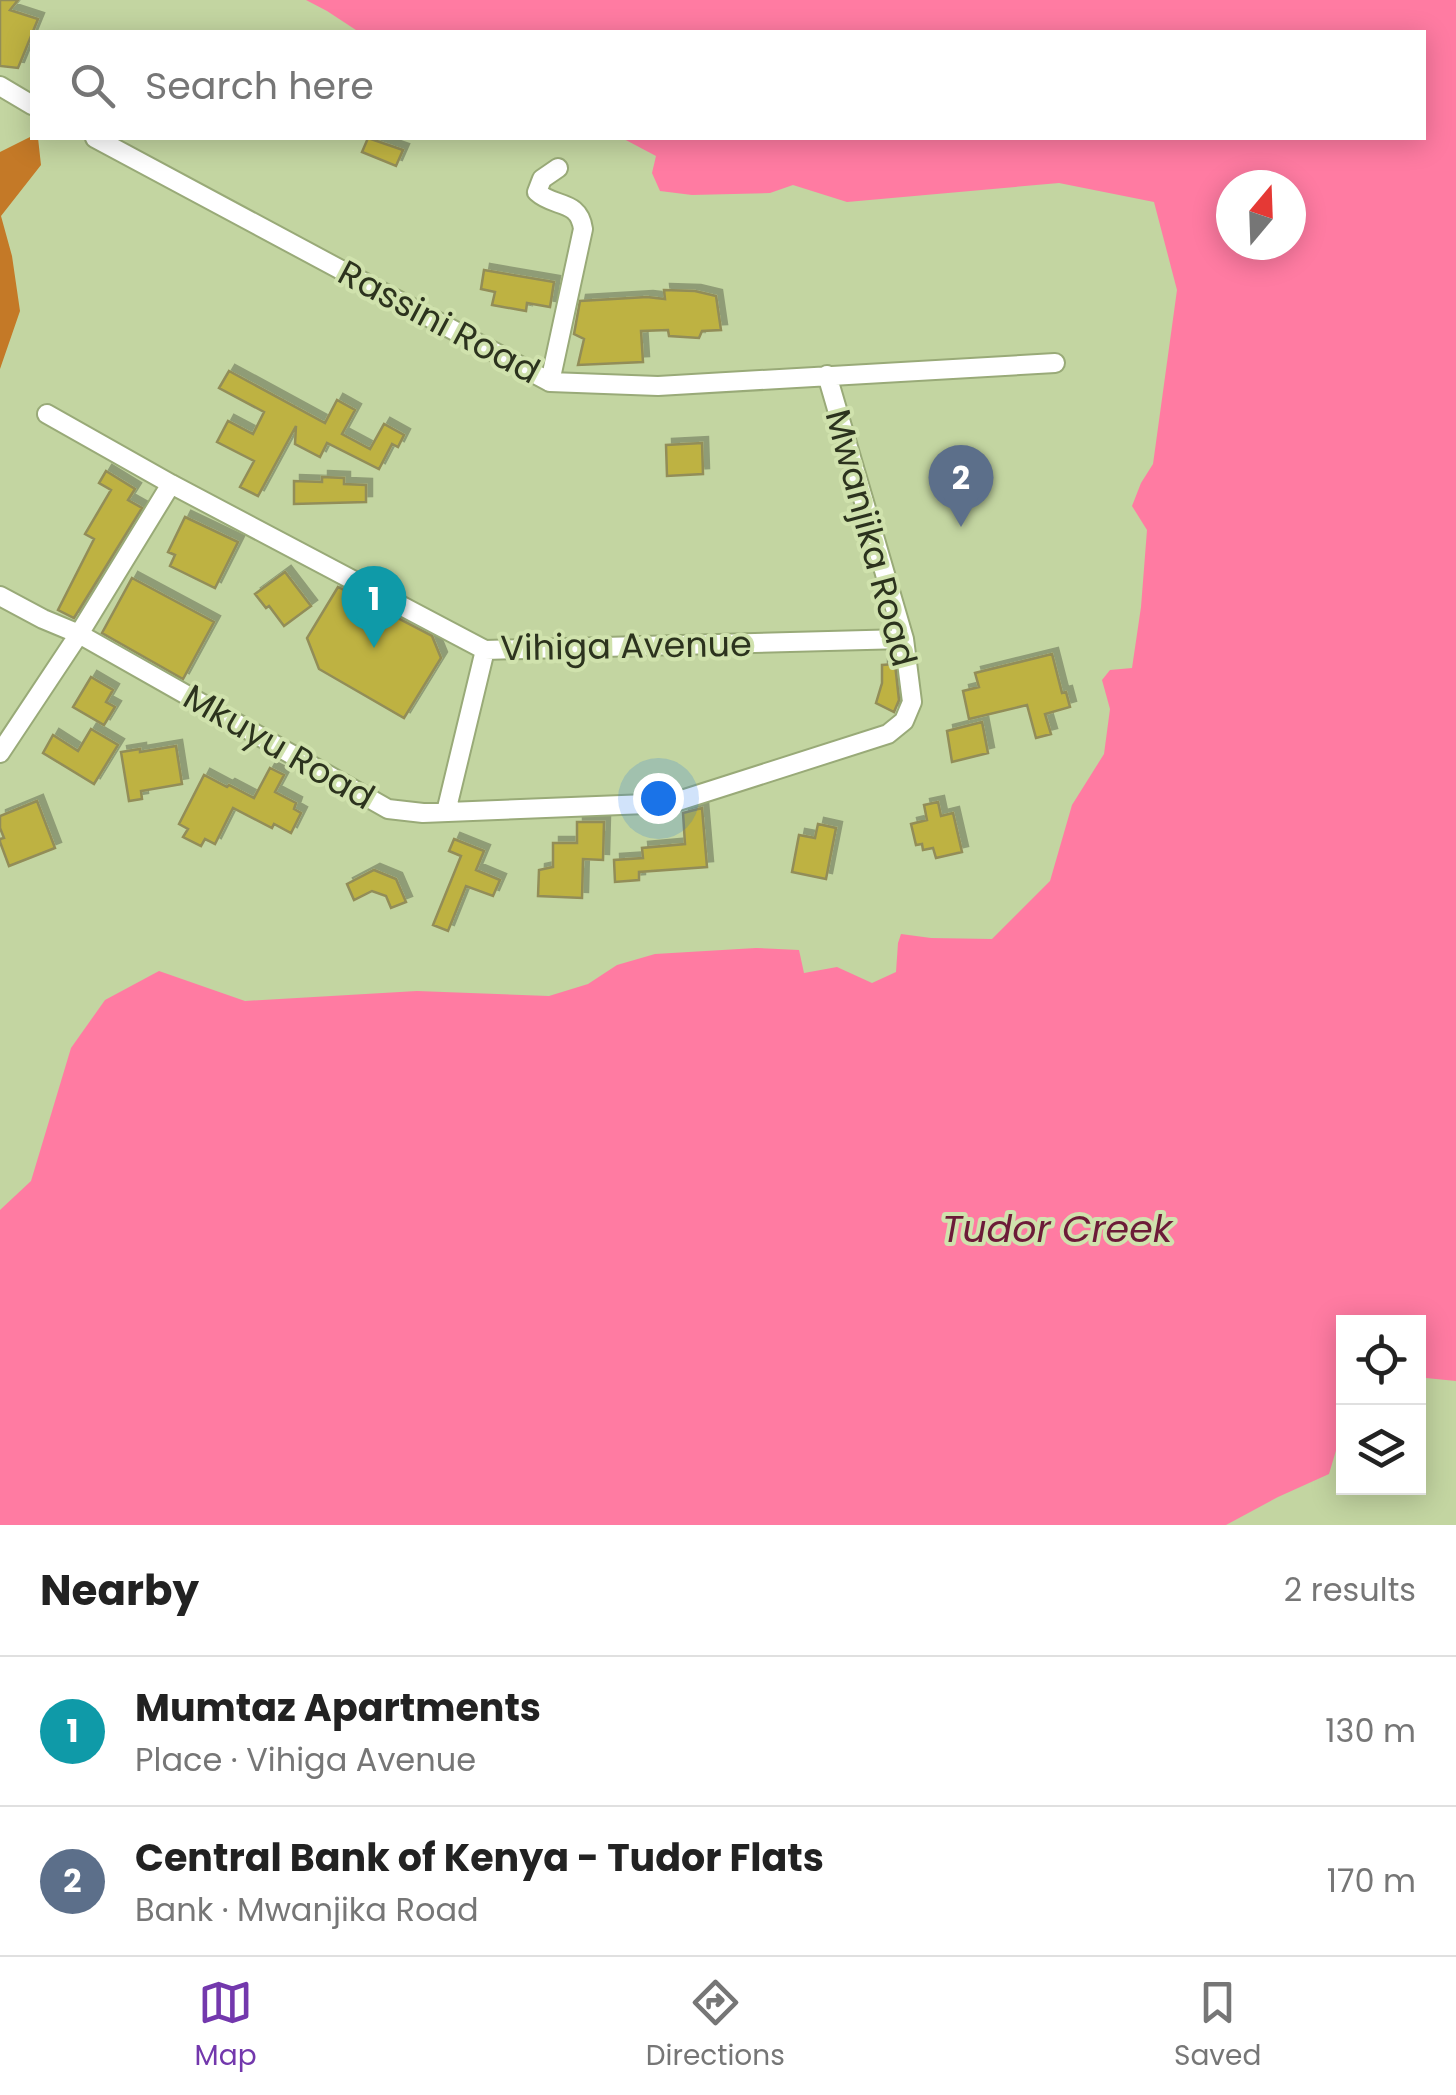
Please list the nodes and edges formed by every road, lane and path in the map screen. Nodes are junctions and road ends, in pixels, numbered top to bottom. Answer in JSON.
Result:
{"nodes":[{"id":1,"x":0,"y":86,"type":"edge"},
{"id":2,"x":30,"y":104,"type":"edge"},
{"id":3,"x":98,"y":140,"type":"edge"},
{"id":4,"x":558,"y":168,"type":"dead end"},
{"id":5,"x":1055,"y":363,"type":"dead end"},
{"id":6,"x":827,"y":375,"type":"junction"},
{"id":7,"x":550,"y":382,"type":"junction"},
{"id":8,"x":47,"y":414,"type":"dead end"},
{"id":9,"x":171,"y":484,"type":"junction"},
{"id":10,"x":0,"y":596,"type":"edge"},
{"id":11,"x":78,"y":634,"type":"junction"},
{"id":12,"x":904,"y":639,"type":"junction"},
{"id":13,"x":485,"y":650,"type":"junction"},
{"id":14,"x":912,"y":702,"type":"joint"},
{"id":15,"x":0,"y":753,"type":"edge"},
{"id":16,"x":446,"y":812,"type":"junction"}],
"edges":[{"from":1,"to":2,"type":"street"},
{"from":3,"to":7,"type":"street","name":"Rassini Road"},
{"from":4,"to":7,"type":"street"},
{"from":5,"to":6,"type":"street","name":"Rassini Road"},
{"from":6,"to":7,"type":"street","name":"Rassini Road"},
{"from":6,"to":12,"type":"street","name":"Mwanjika Road"},
{"from":8,"to":9,"type":"street","name":"Vihiga Avenue"},
{"from":9,"to":11,"type":"street"},
{"from":9,"to":13,"type":"street","name":"Vihiga Avenue"},
{"from":10,"to":11,"type":"street","name":"Mkuyu Road"},
{"from":11,"to":15,"type":"street"},
{"from":11,"to":16,"type":"street","name":"Mkuyu Road"},
{"from":12,"to":13,"type":"street","name":"Vihiga Avenue"},
{"from":12,"to":14,"type":"street","name":"Mwanjika Road"},
{"from":13,"to":16,"type":"street"},
{"from":14,"to":16,"type":"street","name":"Mkuyu Road"}]}
